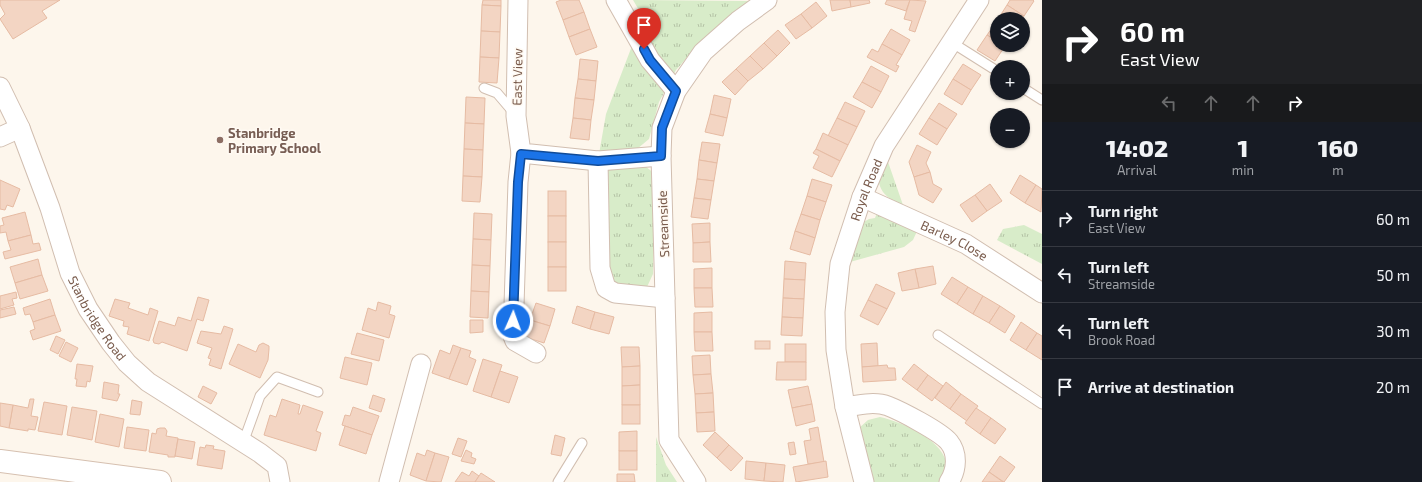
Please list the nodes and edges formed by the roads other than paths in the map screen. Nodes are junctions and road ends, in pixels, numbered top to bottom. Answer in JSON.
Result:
{"nodes":[{"id":1,"x":518,"y":0,"type":"edge"},
{"id":2,"x":616,"y":0,"type":"edge"},
{"id":3,"x":767,"y":0,"type":"edge"},
{"id":4,"x":979,"y":0,"type":"edge"},
{"id":5,"x":951,"y":42,"type":"junction"},
{"id":6,"x":990,"y":67,"type":"edge"},
{"id":7,"x":0,"y":87,"type":"edge"},
{"id":8,"x":484,"y":88,"type":"dead end"},
{"id":9,"x":676,"y":91,"type":"junction"},
{"id":10,"x":1030,"y":92,"type":"edge"},
{"id":11,"x":1042,"y":100,"type":"edge"},
{"id":12,"x":516,"y":116,"type":"junction"},
{"id":13,"x":20,"y":128,"type":"junction"},
{"id":14,"x":0,"y":137,"type":"edge"},
{"id":15,"x":521,"y":154,"type":"junction"},
{"id":16,"x":661,"y":156,"type":"junction"},
{"id":17,"x":598,"y":161,"type":"junction"},
{"id":18,"x":862,"y":197,"type":"junction"},
{"id":19,"x":1042,"y":293,"type":"edge"},
{"id":20,"x":665,"y":298,"type":"junction"},
{"id":21,"x":938,"y":335,"type":"dead end"},
{"id":22,"x":536,"y":353,"type":"dead end"},
{"id":23,"x":421,"y":364,"type":"dead end"},
{"id":24,"x":318,"y":392,"type":"dead end"},
{"id":25,"x":1042,"y":404,"type":"edge"},
{"id":26,"x":845,"y":407,"type":"junction"},
{"id":27,"x":243,"y":443,"type":"junction"},
{"id":28,"x":582,"y":443,"type":"dead end"},
{"id":29,"x":0,"y":461,"type":"edge"},
{"id":30,"x":48,"y":476,"type":"edge"},
{"id":31,"x":160,"y":482,"type":"edge"},
{"id":32,"x":280,"y":482,"type":"edge"},
{"id":33,"x":389,"y":482,"type":"edge"},
{"id":34,"x":558,"y":482,"type":"edge"},
{"id":35,"x":696,"y":482,"type":"edge"},
{"id":36,"x":864,"y":482,"type":"edge"},
{"id":37,"x":949,"y":482,"type":"edge"}],
"edges":[{"from":1,"to":12,"type":"street","name":"East View"},
{"from":2,"to":9,"type":"street"},
{"from":3,"to":9,"type":"street","name":"Streamside"},
{"from":4,"to":5,"type":"street","name":"Royal Road"},
{"from":5,"to":6,"type":"lane"},
{"from":5,"to":18,"type":"street","name":"Royal Road"},
{"from":7,"to":13,"type":"street","name":"Stanbridge Road"},
{"from":8,"to":12,"type":"lane"},
{"from":9,"to":16,"type":"street","name":"Streamside"},
{"from":10,"to":11,"type":"lane"},
{"from":12,"to":15,"type":"street","name":"East View"},
{"from":13,"to":14,"type":"street"},
{"from":13,"to":27,"type":"street","name":"Stanbridge Road"},
{"from":15,"to":17,"type":"street"},
{"from":15,"to":22,"type":"street","name":"East View"},
{"from":16,"to":17,"type":"street"},
{"from":16,"to":20,"type":"street","name":"Streamside"},
{"from":17,"to":20,"type":"street"},
{"from":18,"to":19,"type":"street","name":"Barley Close"},
{"from":18,"to":26,"type":"street","name":"Royal Road"},
{"from":20,"to":35,"type":"street","name":"Streamside"},
{"from":21,"to":25,"type":"lane"},
{"from":23,"to":33,"type":"street"},
{"from":24,"to":27,"type":"lane"},
{"from":26,"to":36,"type":"street","name":"Royal Road"},
{"from":26,"to":37,"type":"street"},
{"from":27,"to":32,"type":"street","name":"Stanbridge Road"},
{"from":28,"to":34,"type":"lane"},
{"from":29,"to":30,"type":"street"},
{"from":30,"to":31,"type":"street"}]}
